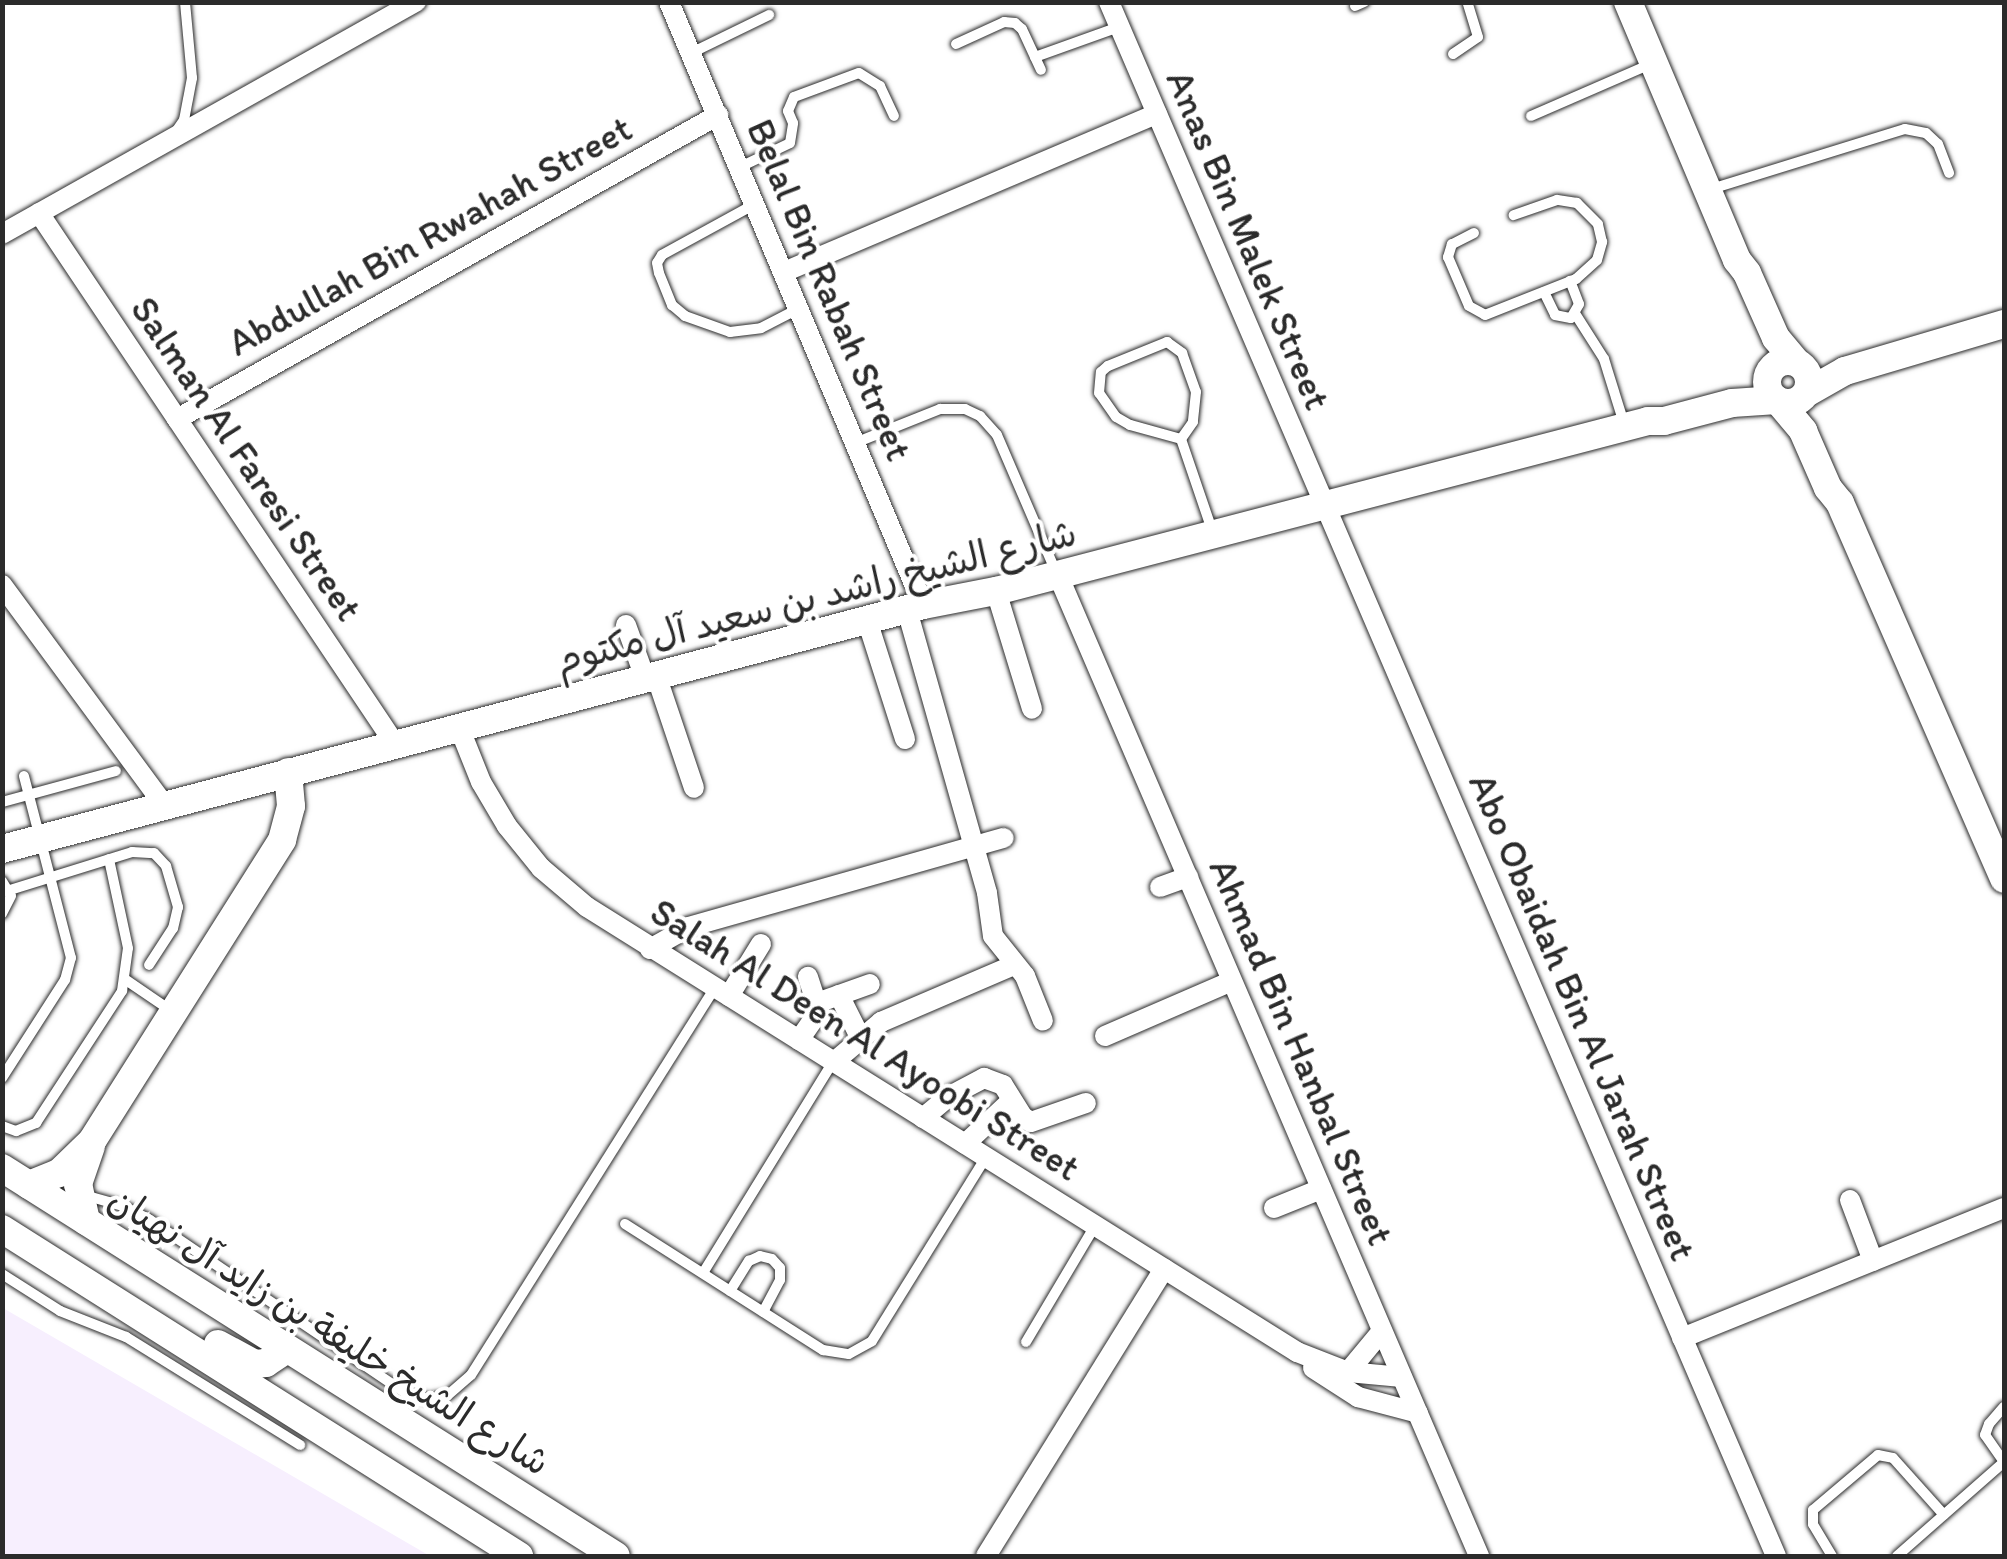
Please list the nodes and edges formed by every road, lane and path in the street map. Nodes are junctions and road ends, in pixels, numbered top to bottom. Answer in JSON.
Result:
{"nodes":[{"id":1,"x":184,"y":2,"type":"edge"},
{"id":2,"x":416,"y":2,"type":"edge"},
{"id":3,"x":669,"y":2,"type":"edge"},
{"id":4,"x":1109,"y":2,"type":"edge"},
{"id":5,"x":1468,"y":2,"type":"edge"},
{"id":6,"x":1628,"y":2,"type":"edge"},
{"id":7,"x":769,"y":15,"type":"dead end"},
{"id":8,"x":1119,"y":27,"type":"junction"},
{"id":9,"x":956,"y":44,"type":"dead end"},
{"id":10,"x":691,"y":53,"type":"junction"},
{"id":11,"x":1453,"y":54,"type":"dead end"},
{"id":12,"x":1035,"y":56,"type":"junction"},
{"id":13,"x":1654,"y":62,"type":"junction"},
{"id":14,"x":1040,"y":70,"type":"dead end"},
{"id":15,"x":1156,"y":114,"type":"junction"},
{"id":16,"x":718,"y":115,"type":"junction"},
{"id":17,"x":894,"y":116,"type":"dead end"},
{"id":18,"x":1531,"y":116,"type":"dead end"},
{"id":19,"x":173,"y":135,"type":"junction"},
{"id":20,"x":740,"y":167,"type":"junction"},
{"id":21,"x":1949,"y":173,"type":"dead end"},
{"id":22,"x":1707,"y":190,"type":"junction"},
{"id":23,"x":756,"y":204,"type":"junction"},
{"id":24,"x":39,"y":212,"type":"junction"},
{"id":25,"x":1514,"y":216,"type":"dead end"},
{"id":26,"x":1474,"y":233,"type":"dead end"},
{"id":27,"x":2,"y":234,"type":"edge"},
{"id":28,"x":784,"y":272,"type":"junction"},
{"id":29,"x":1570,"y":281,"type":"junction"},
{"id":30,"x":1544,"y":292,"type":"junction"},
{"id":31,"x":800,"y":309,"type":"junction"},
{"id":32,"x":1576,"y":315,"type":"junction"},
{"id":33,"x":2004,"y":324,"type":"edge"},
{"id":34,"x":1934,"y":343,"type":"junction"},
{"id":35,"x":1784,"y":366,"type":"junction"},
{"id":36,"x":1793,"y":397,"type":"junction"},
{"id":37,"x":177,"y":419,"type":"junction"},
{"id":38,"x":1637,"y":423,"type":"junction"},
{"id":39,"x":1182,"y":439,"type":"junction"},
{"id":40,"x":855,"y":442,"type":"junction"},
{"id":41,"x":1322,"y":506,"type":"junction"},
{"id":42,"x":1213,"y":534,"type":"junction"},
{"id":43,"x":1058,"y":574,"type":"junction"},
{"id":44,"x":2,"y":585,"type":"edge"},
{"id":45,"x":996,"y":591,"type":"junction"},
{"id":46,"x":915,"y":608,"type":"junction"},
{"id":47,"x":867,"y":620,"type":"junction"},
{"id":48,"x":626,"y":624,"type":"dead end"},
{"id":49,"x":650,"y":676,"type":"junction"},
{"id":50,"x":1032,"y":709,"type":"dead end"},
{"id":51,"x":460,"y":727,"type":"junction"},
{"id":52,"x":905,"y":739,"type":"dead end"},
{"id":53,"x":395,"y":744,"type":"junction"},
{"id":54,"x":116,"y":770,"type":"dead end"},
{"id":55,"x":288,"y":772,"type":"junction"},
{"id":56,"x":24,"y":776,"type":"dead end"},
{"id":57,"x":694,"y":788,"type":"dead end"},
{"id":58,"x":29,"y":795,"type":"junction"},
{"id":59,"x":2,"y":802,"type":"edge"},
{"id":60,"x":164,"y":805,"type":"junction"},
{"id":61,"x":40,"y":838,"type":"junction"},
{"id":62,"x":1004,"y":838,"type":"dead end"},
{"id":63,"x":973,"y":847,"type":"junction"},
{"id":64,"x":2,"y":849,"type":"edge"},
{"id":65,"x":109,"y":859,"type":"junction"},
{"id":66,"x":51,"y":877,"type":"junction"},
{"id":67,"x":1188,"y":877,"type":"junction"},
{"id":68,"x":2004,"y":879,"type":"edge"},
{"id":69,"x":6,"y":886,"type":"edge"},
{"id":70,"x":1160,"y":888,"type":"dead end"},
{"id":71,"x":2,"y":914,"type":"edge"},
{"id":72,"x":761,"y":944,"type":"dead end"},
{"id":73,"x":650,"y":949,"type":"junction"},
{"id":74,"x":1014,"y":964,"type":"junction"},
{"id":75,"x":149,"y":965,"type":"dead end"},
{"id":76,"x":808,"y":977,"type":"dead end"},
{"id":77,"x":126,"y":980,"type":"junction"},
{"id":78,"x":1232,"y":981,"type":"junction"},
{"id":79,"x":870,"y":984,"type":"dead end"},
{"id":80,"x":722,"y":992,"type":"junction"},
{"id":81,"x":839,"y":995,"type":"junction"},
{"id":82,"x":817,"y":1004,"type":"junction"},
{"id":83,"x":173,"y":1012,"type":"junction"},
{"id":84,"x":1043,"y":1021,"type":"dead end"},
{"id":85,"x":860,"y":1036,"type":"junction"},
{"id":86,"x":1105,"y":1036,"type":"dead end"},
{"id":87,"x":799,"y":1040,"type":"junction"},
{"id":88,"x":834,"y":1062,"type":"junction"},
{"id":89,"x":2,"y":1078,"type":"edge"},
{"id":90,"x":1012,"y":1100,"type":"junction"},
{"id":91,"x":1086,"y":1103,"type":"dead end"},
{"id":92,"x":923,"y":1118,"type":"junction"},
{"id":93,"x":2,"y":1126,"type":"edge"},
{"id":94,"x":92,"y":1142,"type":"junction"},
{"id":95,"x":965,"y":1144,"type":"junction"},
{"id":96,"x":986,"y":1157,"type":"junction"},
{"id":97,"x":2,"y":1168,"type":"edge"},
{"id":98,"x":28,"y":1185,"type":"junction"},
{"id":99,"x":1322,"y":1189,"type":"junction"},
{"id":100,"x":1850,"y":1200,"type":"dead end"},
{"id":101,"x":82,"y":1208,"type":"junction"},
{"id":102,"x":1274,"y":1208,"type":"dead end"},
{"id":103,"x":2004,"y":1208,"type":"edge"},
{"id":104,"x":625,"y":1224,"type":"dead end"},
{"id":105,"x":1095,"y":1225,"type":"junction"},
{"id":106,"x":2,"y":1229,"type":"edge"},
{"id":107,"x":1873,"y":1262,"type":"junction"},
{"id":108,"x":1164,"y":1268,"type":"junction"},
{"id":109,"x":2,"y":1274,"type":"edge"},
{"id":110,"x":703,"y":1274,"type":"junction"},
{"id":111,"x":730,"y":1291,"type":"junction"},
{"id":112,"x":763,"y":1312,"type":"junction"},
{"id":113,"x":142,"y":1317,"type":"junction"},
{"id":114,"x":1382,"y":1330,"type":"junction"},
{"id":115,"x":1682,"y":1338,"type":"junction"},
{"id":116,"x":1026,"y":1342,"type":"dead end"},
{"id":117,"x":287,"y":1349,"type":"junction"},
{"id":118,"x":1297,"y":1352,"type":"junction"},
{"id":119,"x":1348,"y":1372,"type":"junction"},
{"id":120,"x":1402,"y":1377,"type":"junction"},
{"id":121,"x":2004,"y":1407,"type":"edge"},
{"id":122,"x":1418,"y":1413,"type":"junction"},
{"id":123,"x":300,"y":1445,"type":"dead end"},
{"id":124,"x":2004,"y":1462,"type":"edge"},
{"id":125,"x":1944,"y":1515,"type":"junction"},
{"id":126,"x":1827,"y":1555,"type":"edge"},
{"id":127,"x":520,"y":1556,"type":"edge"},
{"id":128,"x":616,"y":1556,"type":"edge"},
{"id":129,"x":986,"y":1556,"type":"edge"},
{"id":130,"x":1479,"y":1556,"type":"edge"},
{"id":131,"x":1778,"y":1556,"type":"edge"},
{"id":132,"x":1898,"y":1556,"type":"edge"}],
"edges":[{"from":1,"to":19,"type":"lane"},
{"from":2,"to":19,"type":"street"},
{"from":3,"to":10,"type":"street","name":"Belal Bin Rabah Street"},
{"from":4,"to":8,"type":"street","name":"Anas Bin Malek Street"},
{"from":5,"to":11,"type":"lane"},
{"from":6,"to":13,"type":"street"},
{"from":7,"to":10,"type":"lane"},
{"from":8,"to":12,"type":"lane"},
{"from":8,"to":15,"type":"street","name":"Anas Bin Malek Street"},
{"from":9,"to":12,"type":"lane"},
{"from":10,"to":16,"type":"street","name":"Belal Bin Rabah Street"},
{"from":12,"to":14,"type":"lane"},
{"from":13,"to":18,"type":"lane"},
{"from":13,"to":22,"type":"street"},
{"from":15,"to":28,"type":"street"},
{"from":15,"to":41,"type":"street","name":"Anas Bin Malek Street"},
{"from":16,"to":20,"type":"street","name":"Belal Bin Rabah Street"},
{"from":16,"to":37,"type":"street","name":"Abdullah Bin Rwahah Street"},
{"from":17,"to":20,"type":"lane"},
{"from":19,"to":24,"type":"street"},
{"from":20,"to":23,"type":"street","name":"Belal Bin Rabah Street"},
{"from":21,"to":22,"type":"lane"},
{"from":22,"to":35,"type":"street"},
{"from":23,"to":28,"type":"street","name":"Belal Bin Rabah Street"},
{"from":23,"to":31,"type":"lane"},
{"from":24,"to":27,"type":"street"},
{"from":24,"to":37,"type":"street","name":"Salman Al Faresi Street"},
{"from":25,"to":29,"type":"lane"},
{"from":26,"to":30,"type":"lane"},
{"from":28,"to":31,"type":"street","name":"Belal Bin Rabah Street"},
{"from":29,"to":30,"type":"lane"},
{"from":29,"to":32,"type":"lane"},
{"from":30,"to":32,"type":"lane"},
{"from":31,"to":40,"type":"street","name":"Belal Bin Rabah Street"},
{"from":32,"to":38,"type":"lane"},
{"from":33,"to":34,"type":"street","name":"شارع الشيخ راشد بن سعيد آل مكتوم"},
{"from":34,"to":35,"type":"street","name":"شارع الشيخ راشد بن سعيد آل مكتوم"},
{"from":34,"to":36,"type":"street","name":"شارع الشيخ راشد بن سعيد آل مكتوم"},
{"from":35,"to":36,"type":"street"},
{"from":35,"to":36,"type":"street"},
{"from":35,"to":38,"type":"street","name":"شارع الشيخ راشد بن سعيد آل مكتوم"},
{"from":36,"to":38,"type":"street","name":"شارع الشيخ راشد بن سعيد آل مكتوم"},
{"from":36,"to":68,"type":"street"},
{"from":37,"to":53,"type":"street","name":"Salman Al Faresi Street"},
{"from":38,"to":41,"type":"street","name":"شارع الشيخ راشد بن سعيد آل مكتوم"},
{"from":39,"to":39,"type":"lane"},
{"from":39,"to":42,"type":"lane"},
{"from":40,"to":43,"type":"lane"},
{"from":40,"to":46,"type":"street","name":"Belal Bin Rabah Street"},
{"from":41,"to":42,"type":"street","name":"شارع الشيخ راشد بن سعيد آل مكتوم"},
{"from":41,"to":115,"type":"street","name":"Abo Obaidah Bin Al Jarah Street"},
{"from":42,"to":43,"type":"street","name":"شارع الشيخ راشد بن سعيد آل مكتوم"},
{"from":43,"to":45,"type":"street","name":"شارع الشيخ راشد بن سعيد آل مكتوم"},
{"from":43,"to":67,"type":"street","name":"Ahmad Bin Hanbal Street"},
{"from":44,"to":60,"type":"street"},
{"from":45,"to":46,"type":"street","name":"شارع الشيخ راشد بن سعيد آل مكتوم"},
{"from":45,"to":50,"type":"street"},
{"from":46,"to":47,"type":"street","name":"شارع الشيخ راشد بن سعيد آل مكتوم"},
{"from":46,"to":63,"type":"street","name":"Belal Bin Rabah Street"},
{"from":47,"to":49,"type":"street","name":"شارع الشيخ راشد بن سعيد آل مكتوم"},
{"from":47,"to":52,"type":"street"},
{"from":48,"to":49,"type":"street"},
{"from":49,"to":51,"type":"street","name":"شارع الشيخ راشد بن سعيد آل مكتوم"},
{"from":49,"to":57,"type":"street"},
{"from":51,"to":53,"type":"street","name":"شارع الشيخ راشد بن سعيد آل مكتوم"},
{"from":51,"to":73,"type":"street","name":"Salah Al Deen Al Ayoobi Street"},
{"from":53,"to":55,"type":"street","name":"شارع الشيخ راشد بن سعيد آل مكتوم"},
{"from":54,"to":58,"type":"lane"},
{"from":55,"to":60,"type":"street","name":"شارع الشيخ راشد بن سعيد آل مكتوم"},
{"from":55,"to":83,"type":"street"},
{"from":56,"to":58,"type":"lane"},
{"from":58,"to":59,"type":"lane"},
{"from":58,"to":61,"type":"lane"},
{"from":60,"to":61,"type":"street","name":"شارع الشيخ راشد بن سعيد آل مكتوم"},
{"from":61,"to":64,"type":"street","name":"شارع الشيخ راشد بن سعيد آل مكتوم"},
{"from":61,"to":66,"type":"lane"},
{"from":62,"to":63,"type":"street"},
{"from":63,"to":73,"type":"street"},
{"from":63,"to":74,"type":"street","name":"Belal Bin Rabah Street"},
{"from":65,"to":66,"type":"lane"},
{"from":65,"to":75,"type":"lane"},
{"from":65,"to":77,"type":"lane"},
{"from":66,"to":69,"type":"lane"},
{"from":66,"to":89,"type":"lane"},
{"from":67,"to":70,"type":"street"},
{"from":67,"to":78,"type":"street","name":"Ahmad Bin Hanbal Street"},
{"from":69,"to":71,"type":"lane"},
{"from":72,"to":80,"type":"street"},
{"from":73,"to":80,"type":"street","name":"Salah Al Deen Al Ayoobi Street"},
{"from":74,"to":84,"type":"street","name":"Belal Bin Rabah Street"},
{"from":74,"to":85,"type":"street"},
{"from":76,"to":82,"type":"street"},
{"from":77,"to":83,"type":"lane"},
{"from":77,"to":93,"type":"lane"},
{"from":78,"to":86,"type":"street"},
{"from":78,"to":99,"type":"street","name":"Ahmad Bin Hanbal Street"},
{"from":79,"to":81,"type":"street"},
{"from":80,"to":87,"type":"street","name":"Salah Al Deen Al Ayoobi Street"},
{"from":80,"to":101,"type":"lane"},
{"from":81,"to":82,"type":"street"},
{"from":81,"to":85,"type":"street"},
{"from":82,"to":87,"type":"street"},
{"from":83,"to":94,"type":"street"},
{"from":85,"to":88,"type":"street"},
{"from":87,"to":88,"type":"street","name":"Salah Al Deen Al Ayoobi Street"},
{"from":88,"to":92,"type":"street","name":"Salah Al Deen Al Ayoobi Street"},
{"from":88,"to":110,"type":"lane"},
{"from":90,"to":91,"type":"street"},
{"from":90,"to":92,"type":"street"},
{"from":90,"to":95,"type":"street"},
{"from":92,"to":95,"type":"street","name":"Salah Al Deen Al Ayoobi Street"},
{"from":94,"to":98,"type":"street"},
{"from":94,"to":101,"type":"street"},
{"from":95,"to":96,"type":"street","name":"Salah Al Deen Al Ayoobi Street"},
{"from":96,"to":105,"type":"street","name":"Salah Al Deen Al Ayoobi Street"},
{"from":96,"to":112,"type":"lane"},
{"from":97,"to":98,"type":"street","name":"شارع الشيخ خليفة بن زايد آل نهيان"},
{"from":98,"to":101,"type":"street","name":"شارع الشيخ خليفة بن زايد آل نهيان"},
{"from":99,"to":102,"type":"street"},
{"from":99,"to":114,"type":"street","name":"Ahmad Bin Hanbal Street"},
{"from":100,"to":107,"type":"street"},
{"from":101,"to":117,"type":"street","name":"شارع الشيخ خليفة بن زايد آل نهيان"},
{"from":103,"to":107,"type":"street"},
{"from":104,"to":110,"type":"lane"},
{"from":105,"to":108,"type":"street","name":"Salah Al Deen Al Ayoobi Street"},
{"from":105,"to":116,"type":"lane"},
{"from":106,"to":113,"type":"street"},
{"from":107,"to":115,"type":"street"},
{"from":108,"to":118,"type":"street","name":"Salah Al Deen Al Ayoobi Street"},
{"from":108,"to":129,"type":"street"},
{"from":109,"to":123,"type":"lane"},
{"from":110,"to":111,"type":"lane"},
{"from":111,"to":112,"type":"lane"},
{"from":111,"to":112,"type":"lane"},
{"from":113,"to":117,"type":"street"},
{"from":113,"to":127,"type":"street"},
{"from":114,"to":119,"type":"street"},
{"from":114,"to":120,"type":"street","name":"Ahmad Bin Hanbal Street"},
{"from":115,"to":131,"type":"street","name":"Abo Obaidah Bin Al Jarah Street"},
{"from":117,"to":128,"type":"street","name":"شارع الشيخ خليفة بن زايد آل نهيان"},
{"from":118,"to":119,"type":"street","name":"Salah Al Deen Al Ayoobi Street"},
{"from":118,"to":122,"type":"street","name":"Salah Al Deen Al Ayoobi Street"},
{"from":119,"to":120,"type":"street","name":"Salah Al Deen Al Ayoobi Street"},
{"from":120,"to":122,"type":"street","name":"Ahmad Bin Hanbal Street"},
{"from":121,"to":124,"type":"lane"},
{"from":122,"to":130,"type":"street","name":"Ahmad Bin Hanbal Street"},
{"from":124,"to":125,"type":"lane"},
{"from":125,"to":126,"type":"lane"},
{"from":125,"to":132,"type":"lane"}]}
